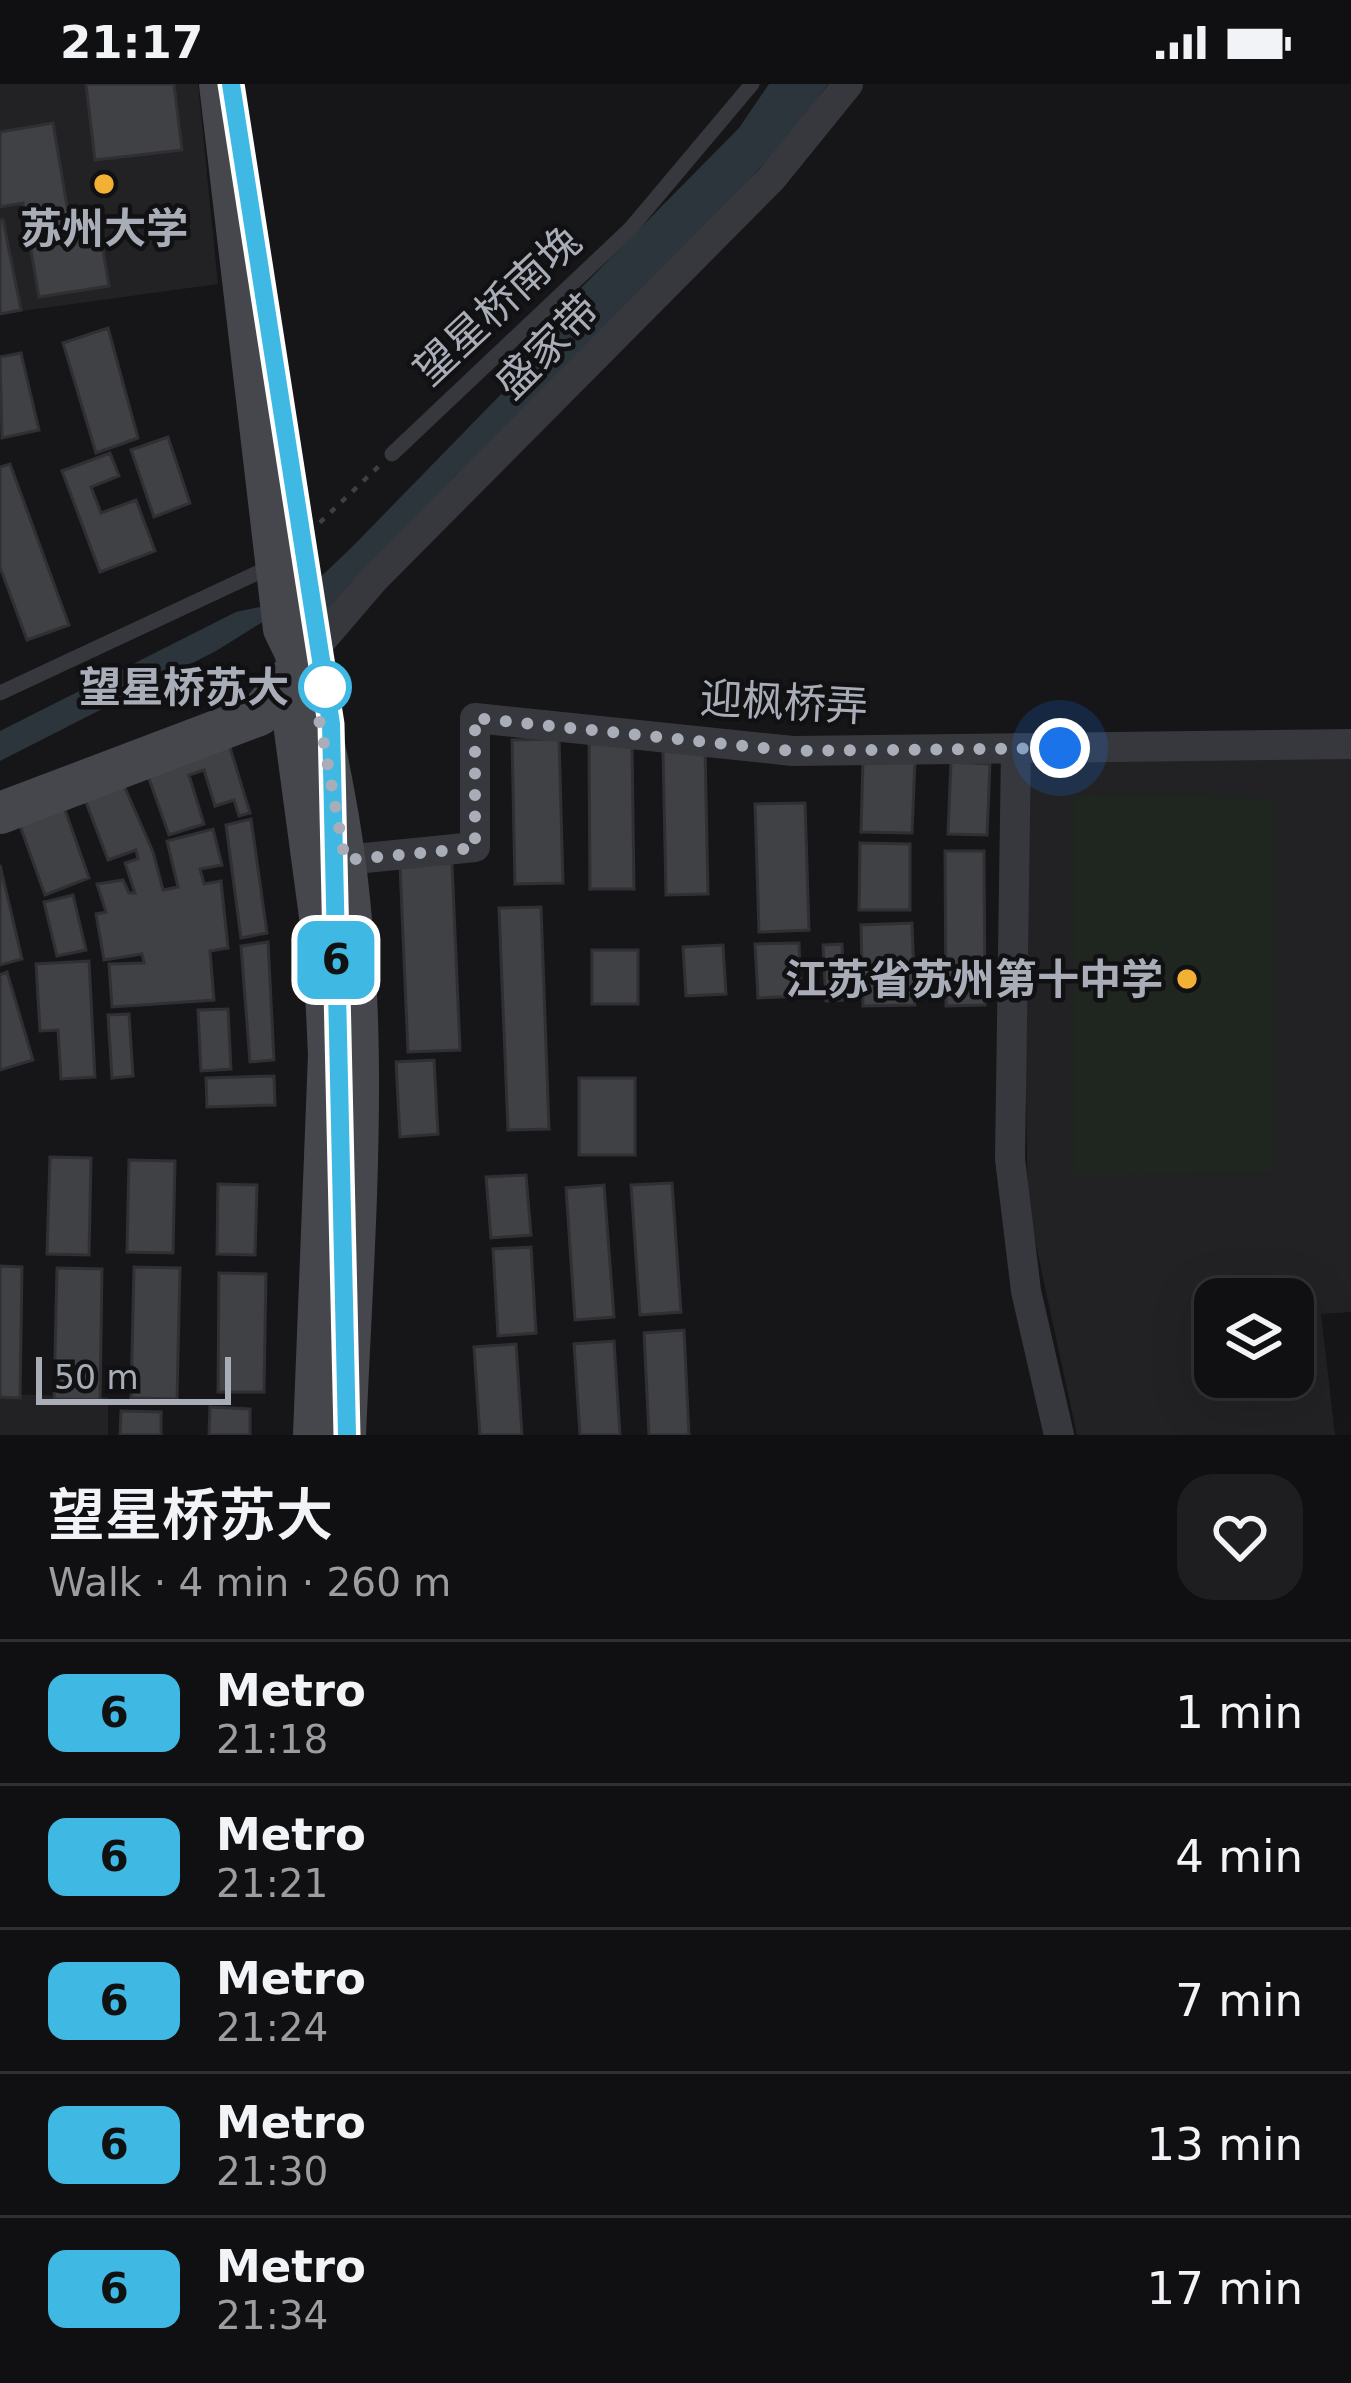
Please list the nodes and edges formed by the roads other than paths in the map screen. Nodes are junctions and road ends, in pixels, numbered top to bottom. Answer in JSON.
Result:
{"nodes":[{"id":1,"x":220,"y":84,"type":"edge"},
{"id":2,"x":752,"y":84,"type":"edge"},
{"id":3,"x":848,"y":84,"type":"edge"},
{"id":4,"x":392,"y":454,"type":"road end"},
{"id":5,"x":285,"y":611,"type":"junction"},
{"id":6,"x":0,"y":693,"type":"edge"},
{"id":7,"x":1351,"y":744,"type":"edge"},
{"id":8,"x":1016,"y":748,"type":"junction"},
{"id":9,"x":0,"y":813,"type":"edge"},
{"id":10,"x":345,"y":860,"type":"junction"},
{"id":11,"x":314,"y":1435,"type":"edge"},
{"id":12,"x":345,"y":1435,"type":"edge"},
{"id":13,"x":1059,"y":1435,"type":"edge"}],
"edges":[{"from":1,"to":5,"type":"street"},
{"from":2,"to":4,"type":"lane","name":"望星桥南堍"},
{"from":3,"to":5,"type":"street","name":"盛家带"},
{"from":5,"to":6,"type":"lane"},
{"from":5,"to":9,"type":"street"},
{"from":5,"to":10,"type":"street"},
{"from":5,"to":11,"type":"street"},
{"from":7,"to":8,"type":"street","name":"迎枫桥弄"},
{"from":8,"to":10,"type":"street","name":"迎枫桥弄"},
{"from":8,"to":13,"type":"street"},
{"from":10,"to":12,"type":"street"}]}
